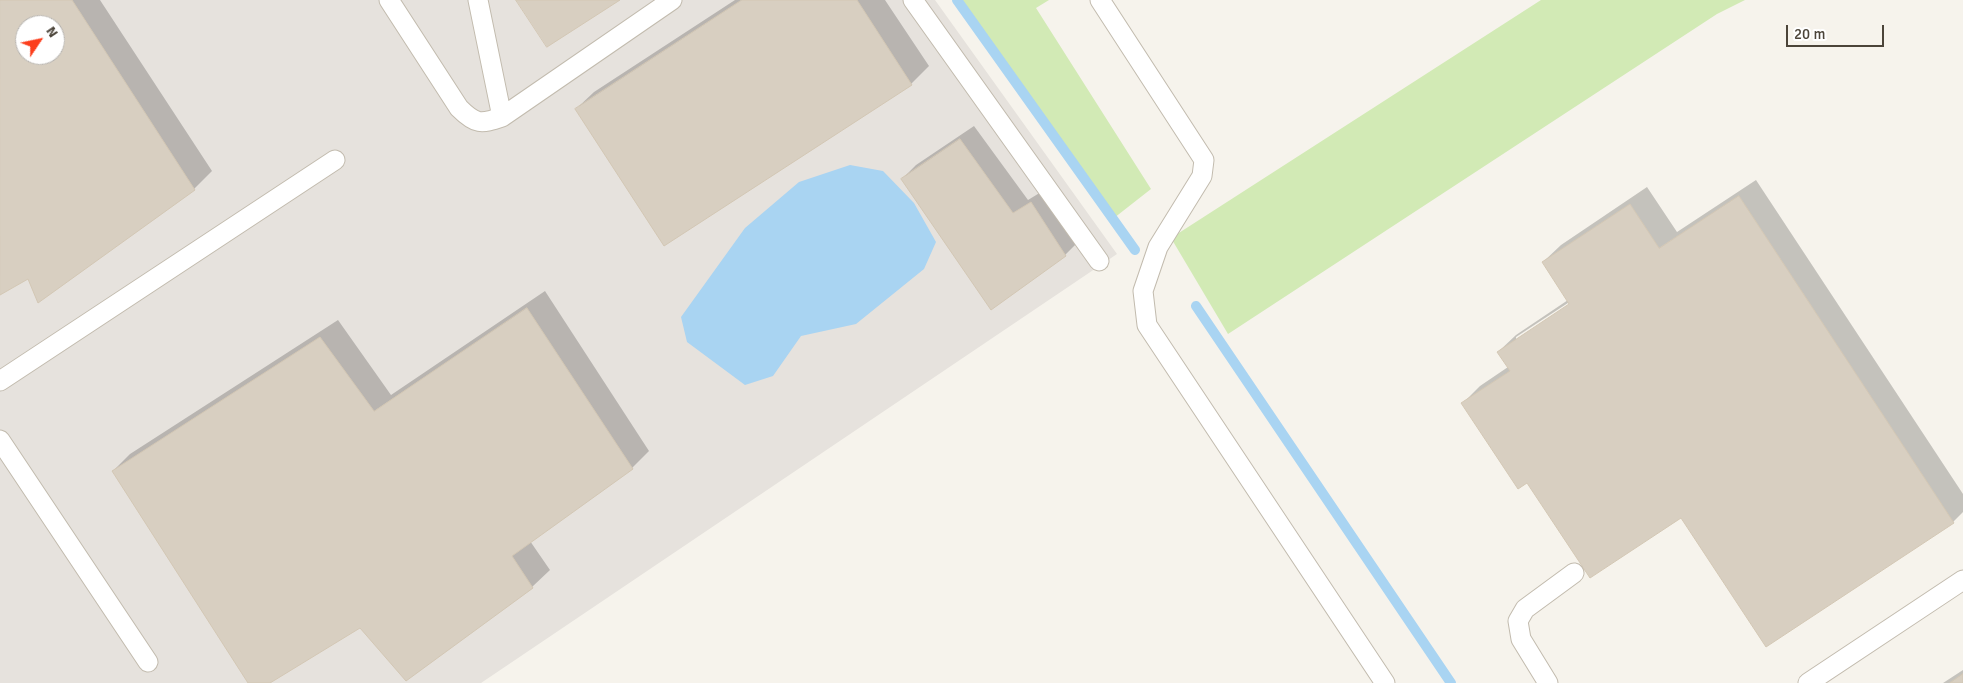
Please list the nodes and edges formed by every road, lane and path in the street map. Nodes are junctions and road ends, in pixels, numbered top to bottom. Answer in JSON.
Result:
{"nodes":[{"id":1,"x":389,"y":0,"type":"edge"},
{"id":2,"x":478,"y":0,"type":"edge"},
{"id":3,"x":672,"y":0,"type":"edge"},
{"id":4,"x":913,"y":0,"type":"edge"},
{"id":5,"x":1100,"y":0,"type":"edge"},
{"id":6,"x":502,"y":117,"type":"junction"},
{"id":7,"x":335,"y":160,"type":"dead end"},
{"id":8,"x":1099,"y":261,"type":"dead end"},
{"id":9,"x":0,"y":381,"type":"edge"},
{"id":10,"x":0,"y":440,"type":"edge"},
{"id":11,"x":1574,"y":573,"type":"dead end"},
{"id":12,"x":1963,"y":580,"type":"edge"},
{"id":13,"x":148,"y":662,"type":"dead end"},
{"id":14,"x":1385,"y":683,"type":"edge"},
{"id":15,"x":1548,"y":683,"type":"edge"},
{"id":16,"x":1808,"y":683,"type":"edge"}],
"edges":[{"from":1,"to":6,"type":"lane"},
{"from":2,"to":6,"type":"lane"},
{"from":3,"to":6,"type":"lane"},
{"from":4,"to":8,"type":"lane"},
{"from":5,"to":14,"type":"lane"},
{"from":7,"to":9,"type":"lane"},
{"from":10,"to":13,"type":"lane"},
{"from":11,"to":15,"type":"lane"},
{"from":12,"to":16,"type":"lane"}]}
